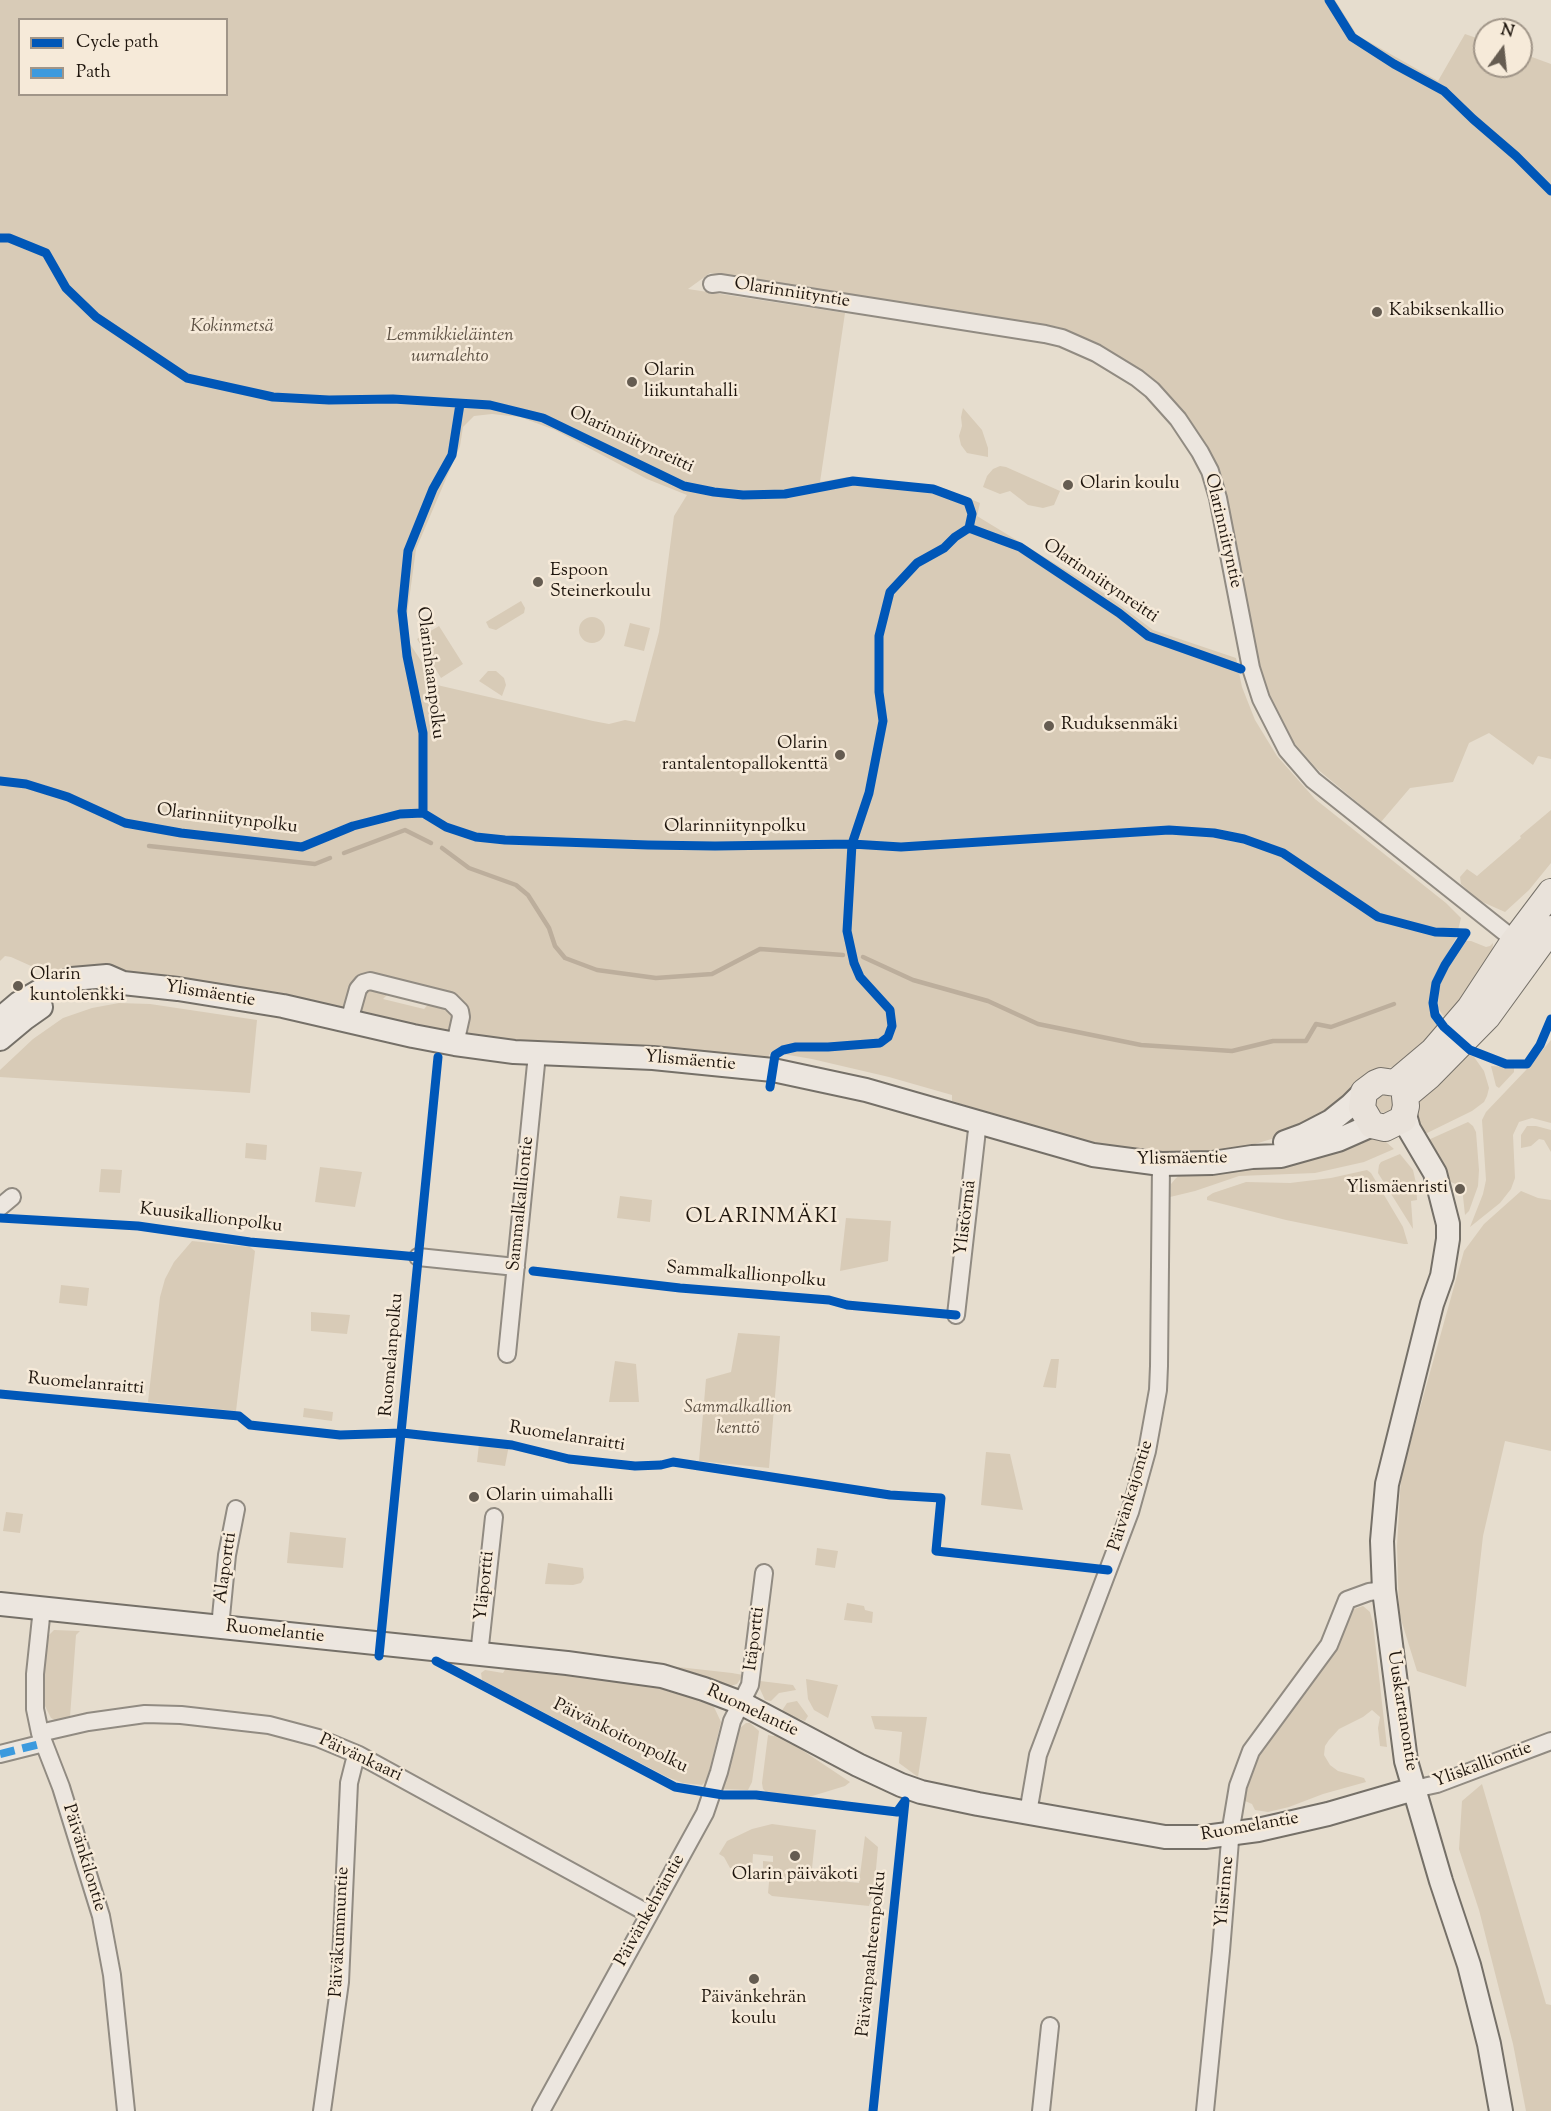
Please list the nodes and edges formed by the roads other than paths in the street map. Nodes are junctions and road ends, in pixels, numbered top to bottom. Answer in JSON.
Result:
{"nodes":[{"id":1,"x":712,"y":284,"type":"dead end"},
{"id":2,"x":1551,"y":892,"type":"edge"},
{"id":3,"x":1551,"y":929,"type":"edge"},
{"id":4,"x":1523,"y":947,"type":"junction"},
{"id":5,"x":46,"y":996,"type":"junction"},
{"id":6,"x":0,"y":1019,"type":"edge"},
{"id":7,"x":349,"y":1021,"type":"junction"},
{"id":8,"x":0,"y":1039,"type":"edge"},
{"id":9,"x":455,"y":1044,"type":"junction"},
{"id":10,"x":537,"y":1054,"type":"junction"},
{"id":11,"x":1364,"y":1092,"type":"junction"},
{"id":12,"x":1392,"y":1109,"type":"junction"},
{"id":13,"x":978,"y":1121,"type":"junction"},
{"id":14,"x":1252,"y":1157,"type":"junction"},
{"id":15,"x":1161,"y":1164,"type":"junction"},
{"id":16,"x":418,"y":1257,"type":"dead end"},
{"id":17,"x":516,"y":1267,"type":"junction"},
{"id":18,"x":956,"y":1315,"type":"dead end"},
{"id":19,"x":507,"y":1354,"type":"dead end"},
{"id":20,"x":236,"y":1509,"type":"dead end"},
{"id":21,"x":494,"y":1517,"type":"dead end"},
{"id":22,"x":764,"y":1573,"type":"dead end"},
{"id":23,"x":1384,"y":1590,"type":"junction"},
{"id":24,"x":0,"y":1604,"type":"edge"},
{"id":25,"x":42,"y":1608,"type":"junction"},
{"id":26,"x":220,"y":1627,"type":"junction"},
{"id":27,"x":479,"y":1655,"type":"junction"},
{"id":28,"x":741,"y":1703,"type":"junction"},
{"id":29,"x":42,"y":1738,"type":"junction"},
{"id":30,"x":1551,"y":1741,"type":"edge"},
{"id":31,"x":0,"y":1754,"type":"edge"},
{"id":32,"x":359,"y":1755,"type":"junction"},
{"id":33,"x":1414,"y":1790,"type":"junction"},
{"id":34,"x":1028,"y":1813,"type":"junction"},
{"id":35,"x":1231,"y":1835,"type":"junction"},
{"id":36,"x":649,"y":1914,"type":"junction"},
{"id":37,"x":1050,"y":2026,"type":"dead end"},
{"id":38,"x":126,"y":2111,"type":"edge"},
{"id":39,"x":322,"y":2111,"type":"edge"},
{"id":40,"x":541,"y":2111,"type":"edge"},
{"id":41,"x":1041,"y":2111,"type":"edge"},
{"id":42,"x":1205,"y":2111,"type":"edge"},
{"id":43,"x":1502,"y":2111,"type":"edge"}],
"edges":[{"from":1,"to":4,"type":"street","name":"Olarinniityntie"},
{"from":2,"to":4,"type":"main road","name":"Ylismäentie"},
{"from":3,"to":4,"type":"main road","name":"Ylismäentie"},
{"from":4,"to":12,"type":"main road","name":"Ylismäentie"},
{"from":5,"to":6,"type":"main road"},
{"from":5,"to":7,"type":"main road","name":"Ylismäentie"},
{"from":5,"to":8,"type":"main road"},
{"from":7,"to":9,"type":"main road","name":"Ylismäentie"},
{"from":7,"to":9,"type":"street"},
{"from":9,"to":10,"type":"main road","name":"Ylismäentie"},
{"from":10,"to":13,"type":"main road","name":"Ylismäentie"},
{"from":10,"to":17,"type":"street","name":"Sammalkalliontie"},
{"from":11,"to":12,"type":"main road"},
{"from":11,"to":12,"type":"main road"},
{"from":11,"to":14,"type":"main road","name":"Ylismäentie"},
{"from":12,"to":14,"type":"main road","name":"Ylismäentie"},
{"from":12,"to":23,"type":"main road","name":"Uuskartanontie"},
{"from":13,"to":15,"type":"main road","name":"Ylismäentie"},
{"from":13,"to":18,"type":"street","name":"Ylistörmä"},
{"from":14,"to":15,"type":"main road","name":"Ylismäentie"},
{"from":15,"to":34,"type":"street","name":"Päivänkajontie"},
{"from":16,"to":17,"type":"street"},
{"from":17,"to":19,"type":"street","name":"Sammalkalliontie"},
{"from":20,"to":26,"type":"street","name":"Alaportti"},
{"from":21,"to":27,"type":"street","name":"Yläportti"},
{"from":22,"to":28,"type":"street","name":"Itäportti"},
{"from":23,"to":33,"type":"main road","name":"Uuskartanontie"},
{"from":23,"to":35,"type":"street","name":"Ylisrinne"},
{"from":24,"to":25,"type":"main road","name":"Ruomelantie"},
{"from":25,"to":26,"type":"main road","name":"Ruomelantie"},
{"from":25,"to":29,"type":"street","name":"Päivänkilontie"},
{"from":26,"to":27,"type":"main road","name":"Ruomelantie"},
{"from":27,"to":28,"type":"main road","name":"Ruomelantie"},
{"from":28,"to":34,"type":"main road","name":"Ruomelantie"},
{"from":28,"to":36,"type":"street","name":"Päivänkehräntie"},
{"from":29,"to":31,"type":"street","name":"Päivänkaari"},
{"from":29,"to":32,"type":"street","name":"Päivänkaari"},
{"from":29,"to":38,"type":"street","name":"Päivänkilontie"},
{"from":30,"to":33,"type":"street","name":"Yliskalliontie"},
{"from":32,"to":36,"type":"street","name":"Päivänkaari"},
{"from":32,"to":39,"type":"street","name":"Päiväkummuntie"},
{"from":33,"to":35,"type":"main road","name":"Ruomelantie"},
{"from":33,"to":43,"type":"main road","name":"Uuskartanontie"},
{"from":34,"to":35,"type":"main road","name":"Ruomelantie"},
{"from":35,"to":42,"type":"street","name":"Ylisrinne"},
{"from":36,"to":40,"type":"street","name":"Päivänkehräntie"},
{"from":37,"to":41,"type":"street"}]}
